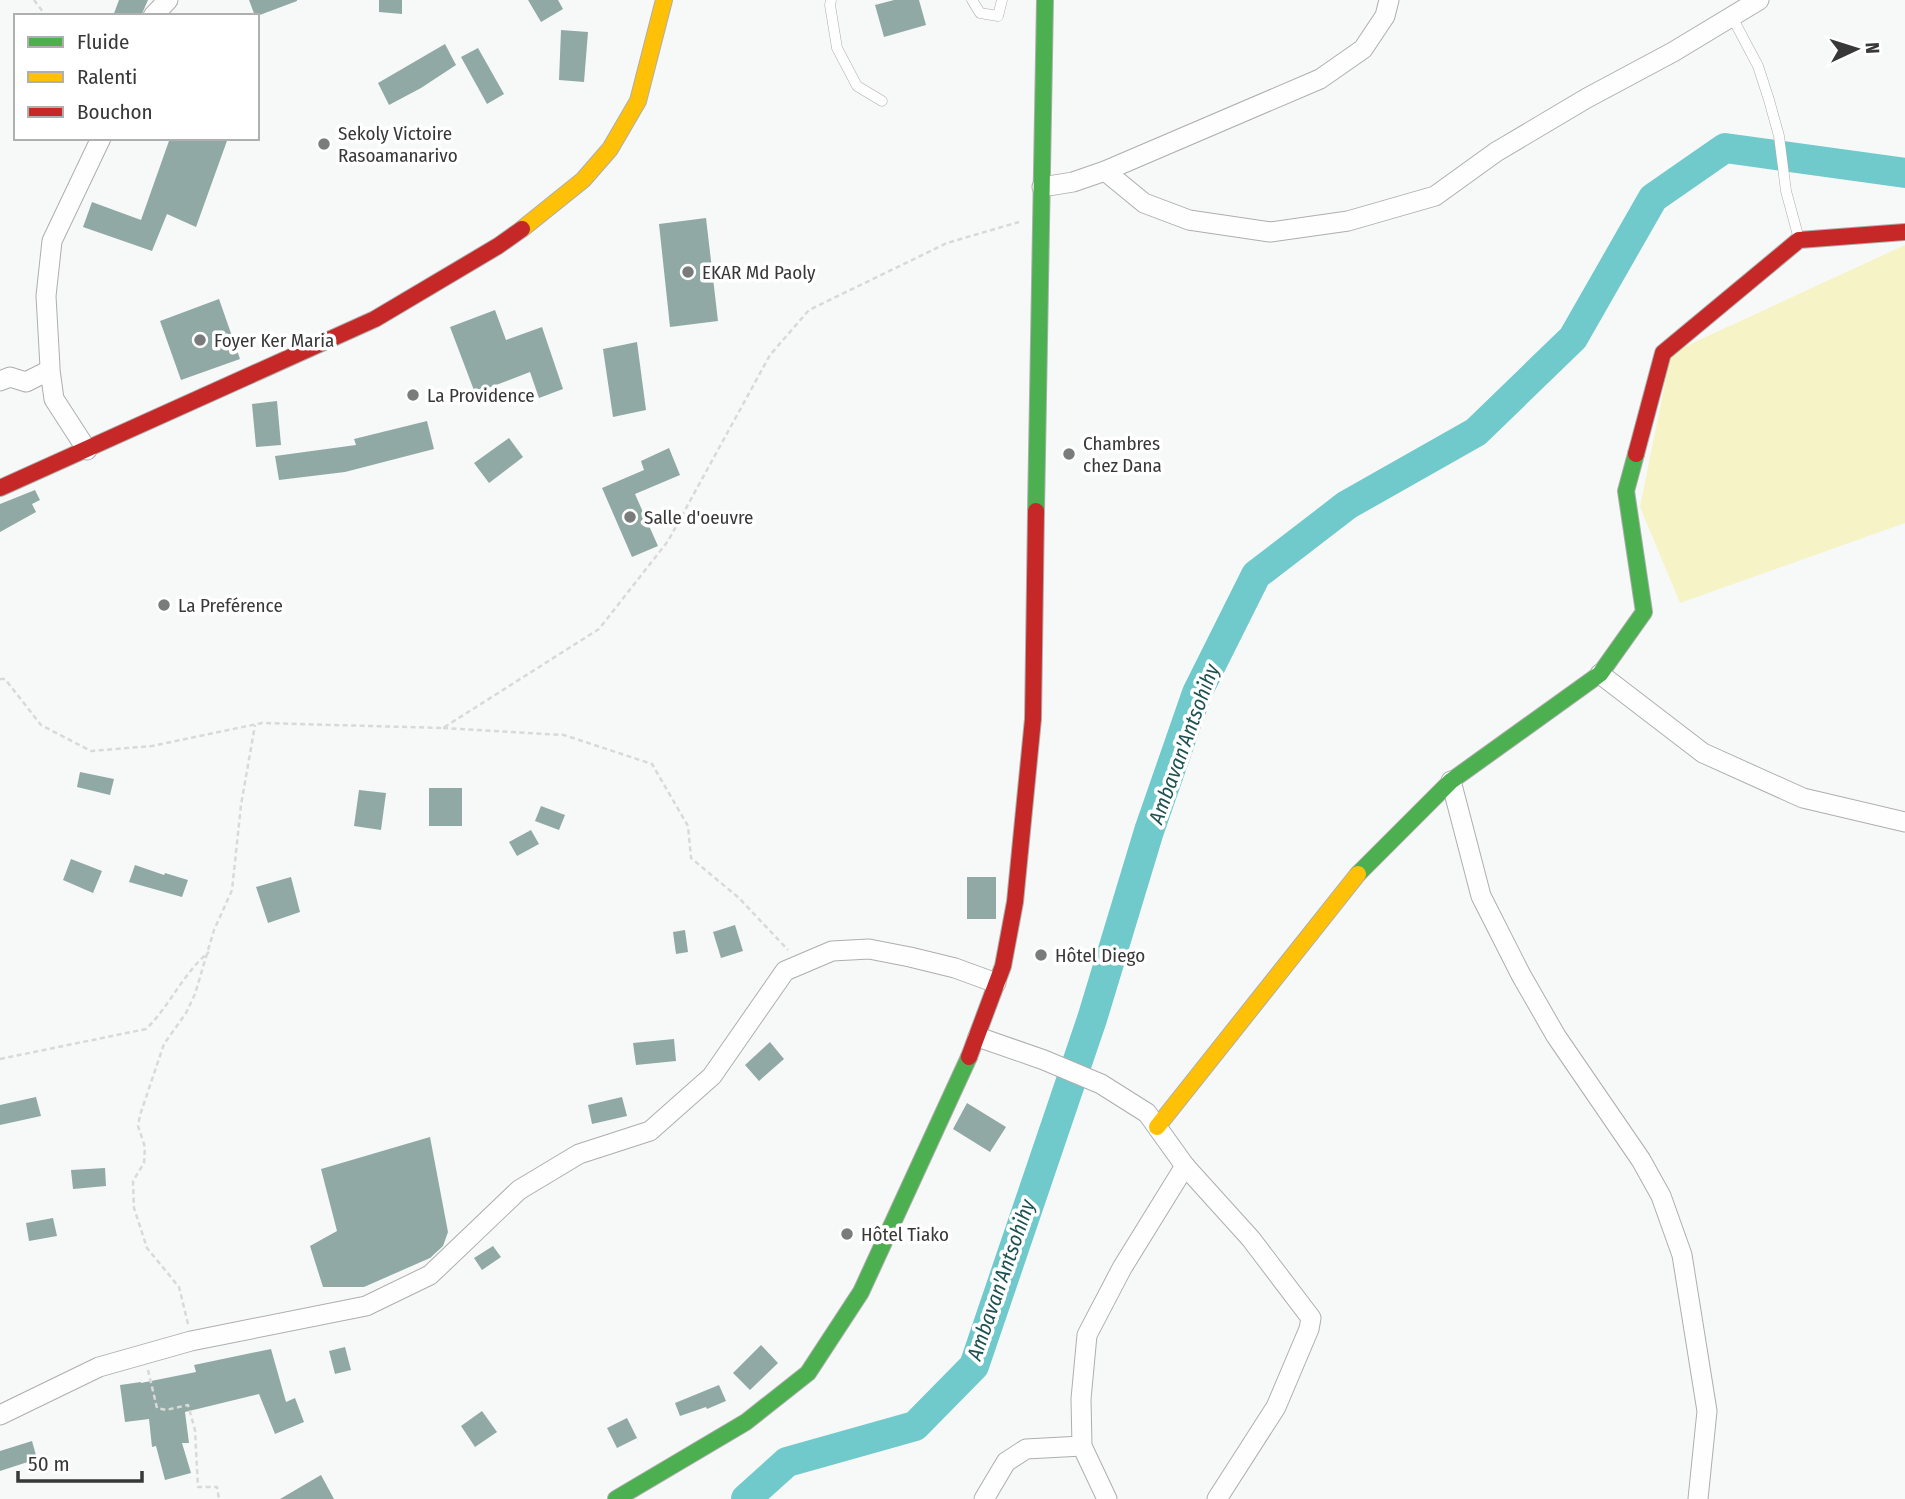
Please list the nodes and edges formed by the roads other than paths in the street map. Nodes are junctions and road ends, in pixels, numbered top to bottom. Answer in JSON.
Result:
{"nodes":[{"id":1,"x":168,"y":0,"type":"edge"},
{"id":2,"x":664,"y":0,"type":"edge"},
{"id":3,"x":831,"y":0,"type":"edge"},
{"id":4,"x":972,"y":0,"type":"edge"},
{"id":5,"x":1002,"y":0,"type":"edge"},
{"id":6,"x":1045,"y":0,"type":"edge"},
{"id":7,"x":1389,"y":0,"type":"edge"},
{"id":8,"x":1759,"y":0,"type":"edge"},
{"id":9,"x":155,"y":14,"type":"edge"},
{"id":10,"x":1732,"y":17,"type":"junction"},
{"id":11,"x":882,"y":100,"type":"dead end"},
{"id":12,"x":100,"y":140,"type":"edge"},
{"id":13,"x":1105,"y":171,"type":"junction"},
{"id":14,"x":1042,"y":187,"type":"junction"},
{"id":15,"x":1905,"y":232,"type":"edge"},
{"id":16,"x":1799,"y":240,"type":"junction"},
{"id":17,"x":50,"y":369,"type":"junction"},
{"id":18,"x":0,"y":381,"type":"edge"},
{"id":19,"x":87,"y":450,"type":"junction"},
{"id":20,"x":0,"y":488,"type":"edge"},
{"id":21,"x":1600,"y":674,"type":"junction"},
{"id":22,"x":1451,"y":781,"type":"junction"},
{"id":23,"x":1905,"y":822,"type":"edge"},
{"id":24,"x":996,"y":984,"type":"junction"},
{"id":25,"x":978,"y":1037,"type":"junction"},
{"id":26,"x":1157,"y":1128,"type":"junction"},
{"id":27,"x":1185,"y":1166,"type":"junction"},
{"id":28,"x":0,"y":1415,"type":"edge"},
{"id":29,"x":1082,"y":1446,"type":"junction"},
{"id":30,"x":617,"y":1499,"type":"edge"},
{"id":31,"x":984,"y":1499,"type":"edge"},
{"id":32,"x":1107,"y":1499,"type":"edge"},
{"id":33,"x":1217,"y":1499,"type":"edge"},
{"id":34,"x":1698,"y":1499,"type":"edge"}],
"edges":[{"from":1,"to":9,"type":"street"},
{"from":2,"to":19,"type":"street"},
{"from":3,"to":11,"type":"lane"},
{"from":4,"to":5,"type":"lane"},
{"from":6,"to":14,"type":"street"},
{"from":7,"to":13,"type":"street"},
{"from":8,"to":10,"type":"street"},
{"from":10,"to":13,"type":"street"},
{"from":10,"to":16,"type":"lane"},
{"from":12,"to":17,"type":"street"},
{"from":13,"to":14,"type":"street"},
{"from":14,"to":24,"type":"street"},
{"from":15,"to":16,"type":"street"},
{"from":16,"to":21,"type":"street"},
{"from":17,"to":18,"type":"street"},
{"from":17,"to":19,"type":"street"},
{"from":19,"to":20,"type":"street"},
{"from":21,"to":22,"type":"street"},
{"from":21,"to":23,"type":"street"},
{"from":22,"to":26,"type":"street"},
{"from":22,"to":34,"type":"street"},
{"from":24,"to":25,"type":"street"},
{"from":24,"to":28,"type":"street"},
{"from":25,"to":26,"type":"street"},
{"from":25,"to":30,"type":"street"},
{"from":26,"to":27,"type":"street"},
{"from":27,"to":29,"type":"street"},
{"from":27,"to":33,"type":"street"},
{"from":29,"to":31,"type":"street"},
{"from":29,"to":32,"type":"street"}]}
